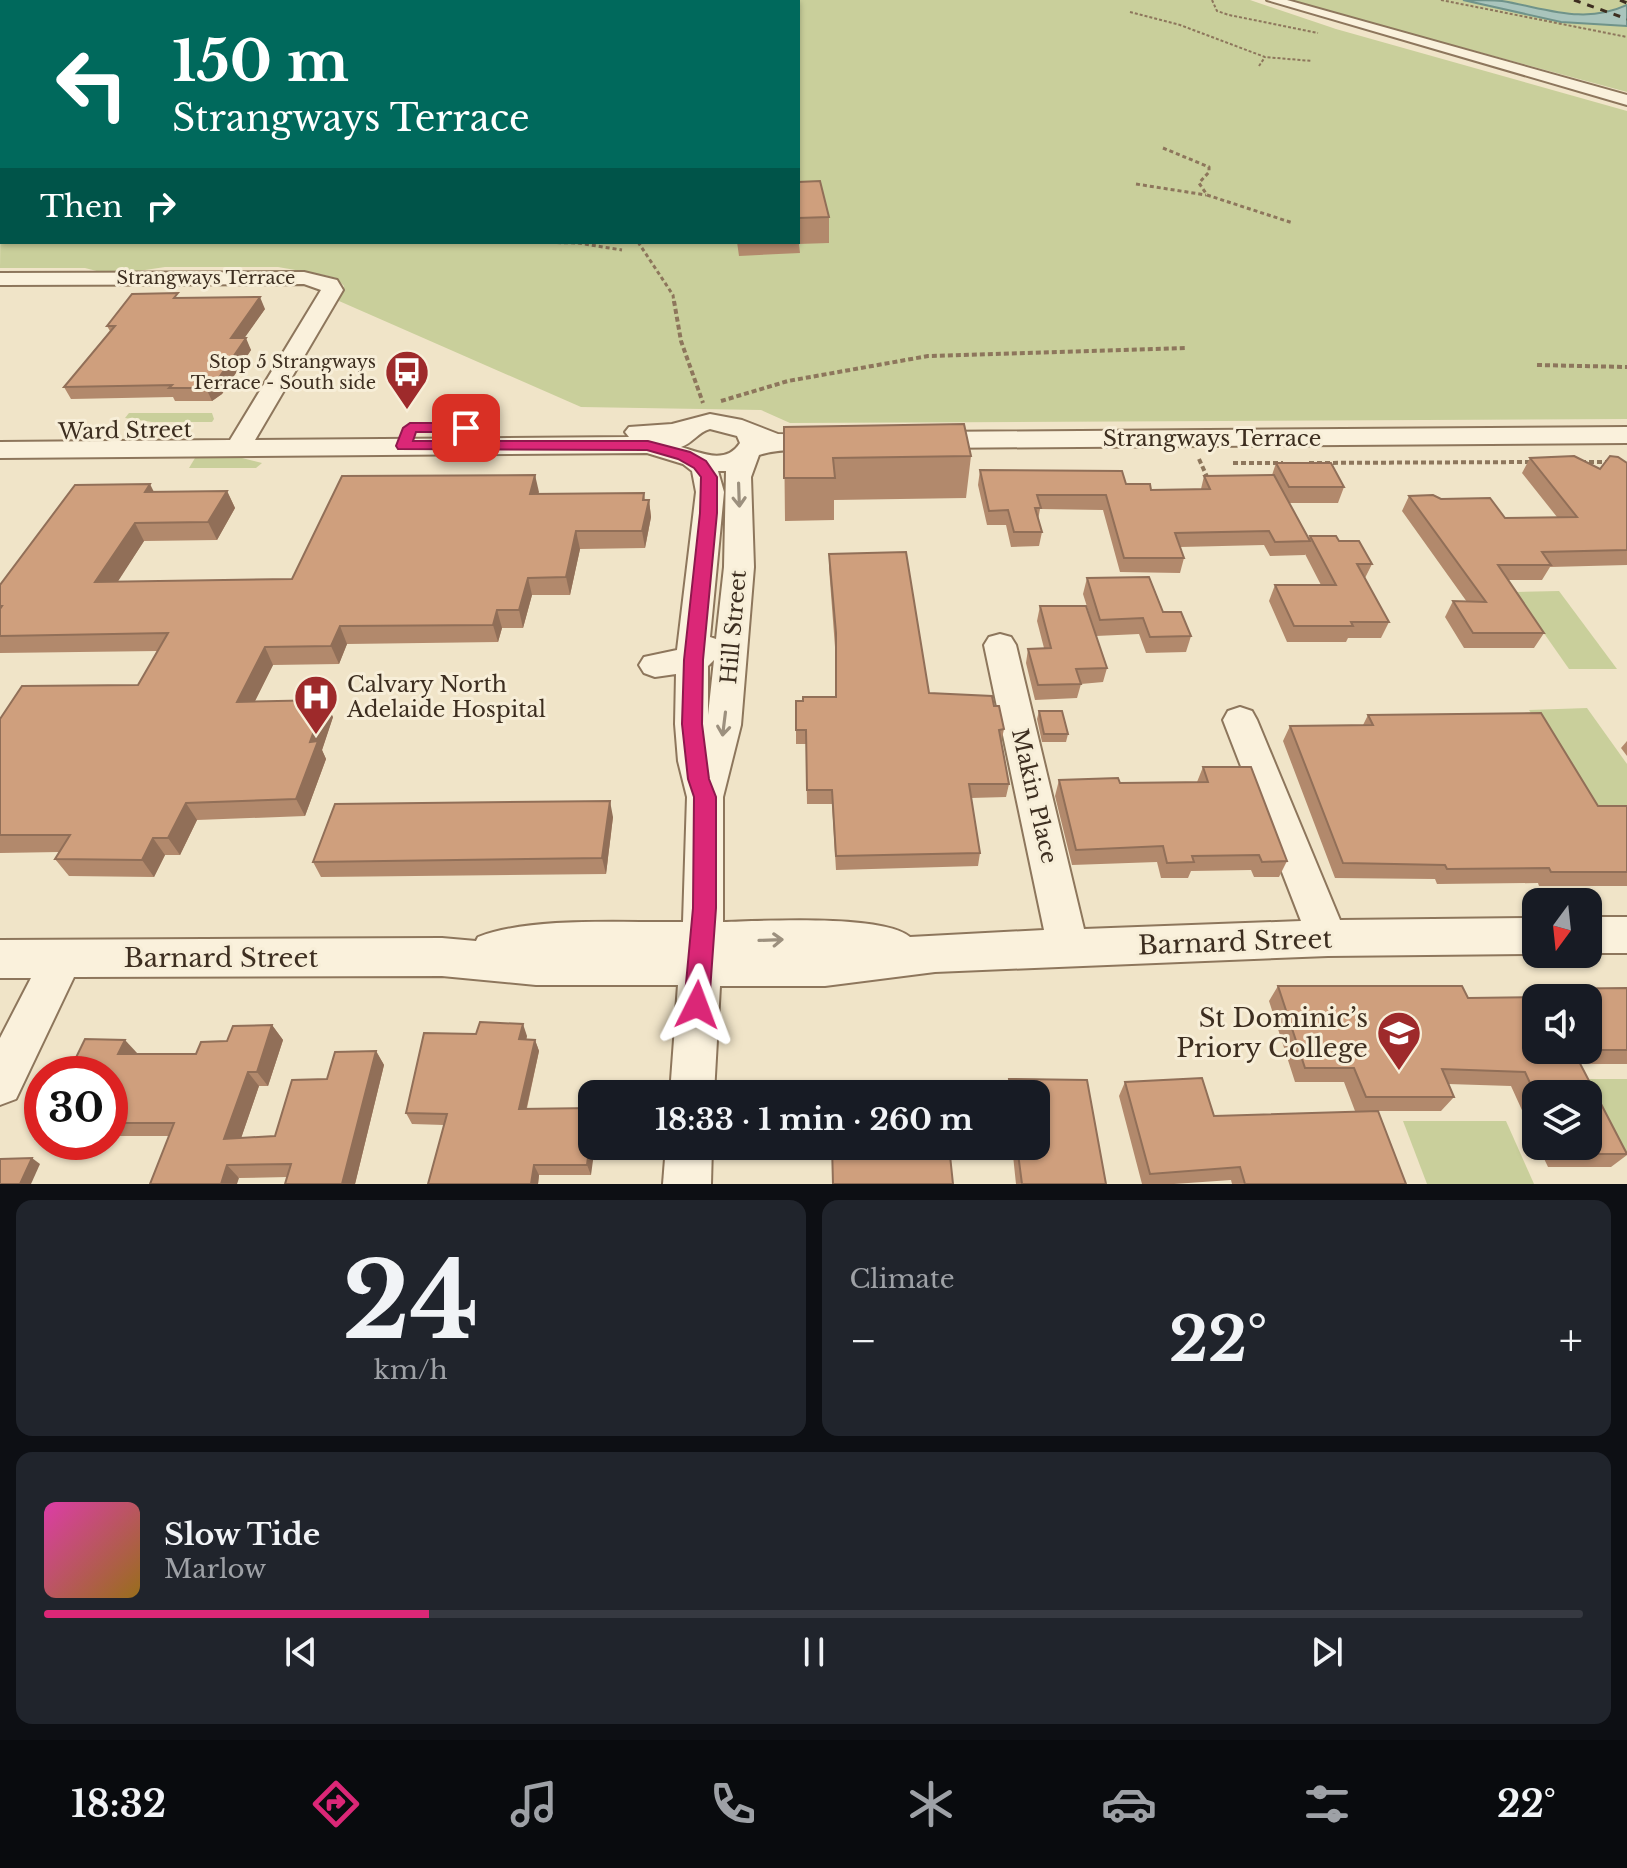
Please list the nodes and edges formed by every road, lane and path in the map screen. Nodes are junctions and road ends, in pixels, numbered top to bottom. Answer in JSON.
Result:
{"nodes":[{"id":1,"x":1212,"y":0,"type":"edge"},
{"id":2,"x":1273,"y":0,"type":"edge"},
{"id":3,"x":1441,"y":0,"type":"edge"},
{"id":4,"x":1130,"y":12,"type":"dead end"},
{"id":5,"x":1318,"y":33,"type":"dead end"},
{"id":6,"x":1627,"y":37,"type":"edge"},
{"id":7,"x":1265,"y":57,"type":"junction"},
{"id":8,"x":1312,"y":61,"type":"dead end"},
{"id":9,"x":1259,"y":66,"type":"dead end"},
{"id":10,"x":1627,"y":100,"type":"edge"},
{"id":11,"x":1163,"y":148,"type":"dead end"},
{"id":12,"x":1136,"y":184,"type":"dead end"},
{"id":13,"x":1207,"y":195,"type":"junction"},
{"id":14,"x":1293,"y":223,"type":"dead end"},
{"id":15,"x":584,"y":244,"type":"edge"},
{"id":16,"x":639,"y":244,"type":"edge"},
{"id":17,"x":622,"y":250,"type":"dead end"},
{"id":18,"x":0,"y":279,"type":"edge"},
{"id":19,"x":1186,"y":348,"type":"dead end"},
{"id":20,"x":1537,"y":365,"type":"dead end"},
{"id":21,"x":1627,"y":367,"type":"edge"},
{"id":22,"x":692,"y":427,"type":"junction"},
{"id":23,"x":0,"y":432,"type":"edge"},
{"id":24,"x":1615,"y":435,"type":"edge"},
{"id":25,"x":245,"y":437,"type":"junction"},
{"id":26,"x":555,"y":437,"type":"junction"},
{"id":27,"x":88,"y":440,"type":"junction"},
{"id":28,"x":844,"y":440,"type":"edge"},
{"id":29,"x":907,"y":440,"type":"edge"},
{"id":30,"x":748,"y":445,"type":"junction"},
{"id":31,"x":0,"y":450,"type":"edge"},
{"id":32,"x":689,"y":458,"type":"junction"},
{"id":33,"x":1627,"y":460,"type":"edge"},
{"id":34,"x":707,"y":534,"type":"junction"},
{"id":35,"x":739,"y":534,"type":"junction"},
{"id":36,"x":739,"y":567,"type":"junction"},
{"id":37,"x":1000,"y":645,"type":"dead end"},
{"id":38,"x":694,"y":660,"type":"junction"},
{"id":39,"x":655,"y":665,"type":"dead end"},
{"id":40,"x":1240,"y":720,"type":"dead end"},
{"id":41,"x":705,"y":797,"type":"junction"},
{"id":42,"x":1602,"y":935,"type":"edge"},
{"id":43,"x":1627,"y":935,"type":"edge"},
{"id":44,"x":1522,"y":936,"type":"edge"},
{"id":45,"x":1328,"y":938,"type":"junction"},
{"id":46,"x":1068,"y":948,"type":"junction"},
{"id":47,"x":700,"y":954,"type":"junction"},
{"id":48,"x":63,"y":958,"type":"junction"},
{"id":49,"x":0,"y":959,"type":"edge"},
{"id":50,"x":693,"y":1080,"type":"edge"},
{"id":51,"x":0,"y":1083,"type":"edge"},
{"id":52,"x":688,"y":1160,"type":"edge"},
{"id":53,"x":687,"y":1184,"type":"edge"}],
"edges":[{"from":1,"to":5,"type":"path"},
{"from":2,"to":10,"type":"street"},
{"from":3,"to":6,"type":"path"},
{"from":4,"to":7,"type":"path"},
{"from":7,"to":8,"type":"path"},
{"from":7,"to":9,"type":"path"},
{"from":11,"to":13,"type":"path"},
{"from":12,"to":13,"type":"path"},
{"from":13,"to":14,"type":"path"},
{"from":15,"to":17,"type":"path"},
{"from":16,"to":19,"type":"path"},
{"from":18,"to":25,"type":"street","name":"Strangways Terrace"},
{"from":20,"to":21,"type":"path"},
{"from":22,"to":26,"type":"street"},
{"from":22,"to":30,"type":"street"},
{"from":22,"to":32,"type":"street"},
{"from":23,"to":27,"type":"street","name":"Ward Street"},
{"from":24,"to":29,"type":"street","name":"Strangways Terrace"},
{"from":24,"to":33,"type":"street"},
{"from":25,"to":26,"type":"street"},
{"from":25,"to":27,"type":"street","name":"Ward Street"},
{"from":26,"to":32,"type":"street"},
{"from":27,"to":31,"type":"street","name":"Ward Street"},
{"from":28,"to":30,"type":"street"},
{"from":30,"to":32,"type":"street"},
{"from":30,"to":35,"type":"street","name":"Hill Street","one_way":true},
{"from":32,"to":34,"type":"street","name":"Hill Street"},
{"from":34,"to":35,"type":"street"},
{"from":34,"to":38,"type":"street","name":"Hill Street"},
{"from":35,"to":36,"type":"street","name":"Hill Street"},
{"from":36,"to":38,"type":"street"},
{"from":36,"to":41,"type":"street","name":"Hill Street","one_way":true},
{"from":37,"to":46,"type":"street","name":"Makin Place"},
{"from":38,"to":39,"type":"street"},
{"from":38,"to":41,"type":"street","name":"Hill Street"},
{"from":40,"to":45,"type":"street"},
{"from":41,"to":47,"type":"street","name":"Hill Street"},
{"from":42,"to":43,"type":"street"},
{"from":44,"to":45,"type":"street","name":"Barnard Street"},
{"from":45,"to":46,"type":"street","name":"Barnard Street"},
{"from":46,"to":47,"type":"street","name":"Barnard Street"},
{"from":47,"to":48,"type":"street","name":"Barnard Street"},
{"from":47,"to":50,"type":"street","name":"Hill Street"},
{"from":48,"to":49,"type":"street","name":"Barnard Street"},
{"from":48,"to":51,"type":"street"},
{"from":52,"to":53,"type":"street"}]}
